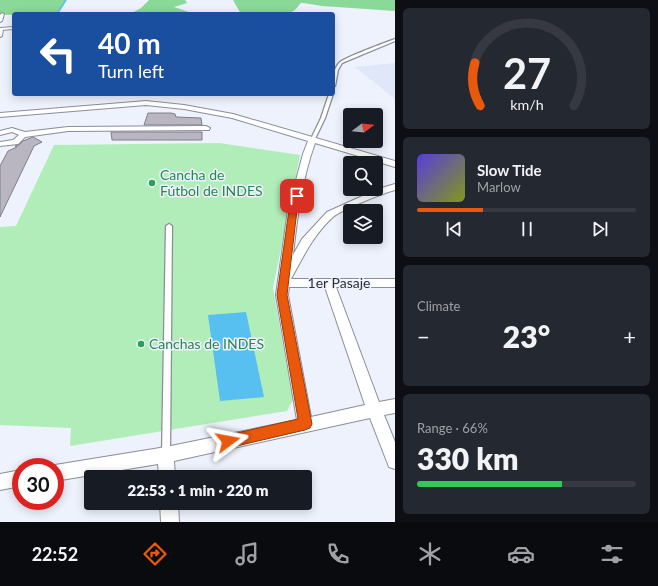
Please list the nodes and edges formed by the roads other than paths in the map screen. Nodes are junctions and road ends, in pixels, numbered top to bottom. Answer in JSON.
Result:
{"nodes":[{"id":1,"x":2,"y":14,"type":"dead end"},
{"id":2,"x":0,"y":21,"type":"edge"},
{"id":3,"x":12,"y":28,"type":"edge"},
{"id":4,"x":0,"y":29,"type":"edge"},
{"id":5,"x":0,"y":36,"type":"edge"},
{"id":6,"x":395,"y":40,"type":"edge"},
{"id":7,"x":335,"y":75,"type":"edge"},
{"id":8,"x":330,"y":96,"type":"edge"},
{"id":9,"x":0,"y":115,"type":"edge"},
{"id":10,"x":206,"y":128,"type":"dead end"},
{"id":11,"x":0,"y":133,"type":"edge"},
{"id":12,"x":23,"y":135,"type":"junction"},
{"id":13,"x":313,"y":139,"type":"junction"},
{"id":14,"x":3,"y":144,"type":"edge"},
{"id":15,"x":0,"y":153,"type":"edge"},
{"id":16,"x":395,"y":164,"type":"edge"},
{"id":17,"x":395,"y":188,"type":"edge"},
{"id":18,"x":169,"y":226,"type":"dead end"},
{"id":19,"x":283,"y":283,"type":"junction"},
{"id":20,"x":329,"y":283,"type":"junction"},
{"id":21,"x":395,"y":283,"type":"edge"},
{"id":22,"x":395,"y":406,"type":"edge"},
{"id":23,"x":374,"y":409,"type":"junction"},
{"id":24,"x":305,"y":424,"type":"junction"},
{"id":25,"x":166,"y":455,"type":"junction"},
{"id":26,"x":395,"y":461,"type":"edge"},
{"id":27,"x":167,"y":470,"type":"edge"},
{"id":28,"x":64,"y":472,"type":"edge"},
{"id":29,"x":12,"y":480,"type":"edge"},
{"id":30,"x":0,"y":482,"type":"edge"},
{"id":31,"x":169,"y":510,"type":"edge"},
{"id":32,"x":170,"y":522,"type":"edge"}],
"edges":[{"from":1,"to":2,"type":"street"},
{"from":3,"to":4,"type":"street"},
{"from":4,"to":5,"type":"street"},
{"from":6,"to":7,"type":"lane"},
{"from":8,"to":13,"type":"lane"},
{"from":9,"to":13,"type":"street"},
{"from":10,"to":12,"type":"street"},
{"from":11,"to":12,"type":"street"},
{"from":12,"to":14,"type":"street"},
{"from":13,"to":16,"type":"street"},
{"from":13,"to":19,"type":"street"},
{"from":14,"to":15,"type":"street"},
{"from":17,"to":19,"type":"street"},
{"from":18,"to":25,"type":"lane"},
{"from":19,"to":20,"type":"street","name":"1er Pasaje"},
{"from":19,"to":24,"type":"street"},
{"from":20,"to":21,"type":"street","name":"1er Pasaje"},
{"from":20,"to":23,"type":"street"},
{"from":22,"to":23,"type":"street"},
{"from":23,"to":24,"type":"street"},
{"from":23,"to":26,"type":"street"},
{"from":24,"to":25,"type":"street"},
{"from":25,"to":27,"type":"street"},
{"from":25,"to":28,"type":"street"},
{"from":29,"to":30,"type":"street"},
{"from":31,"to":32,"type":"street"}]}
